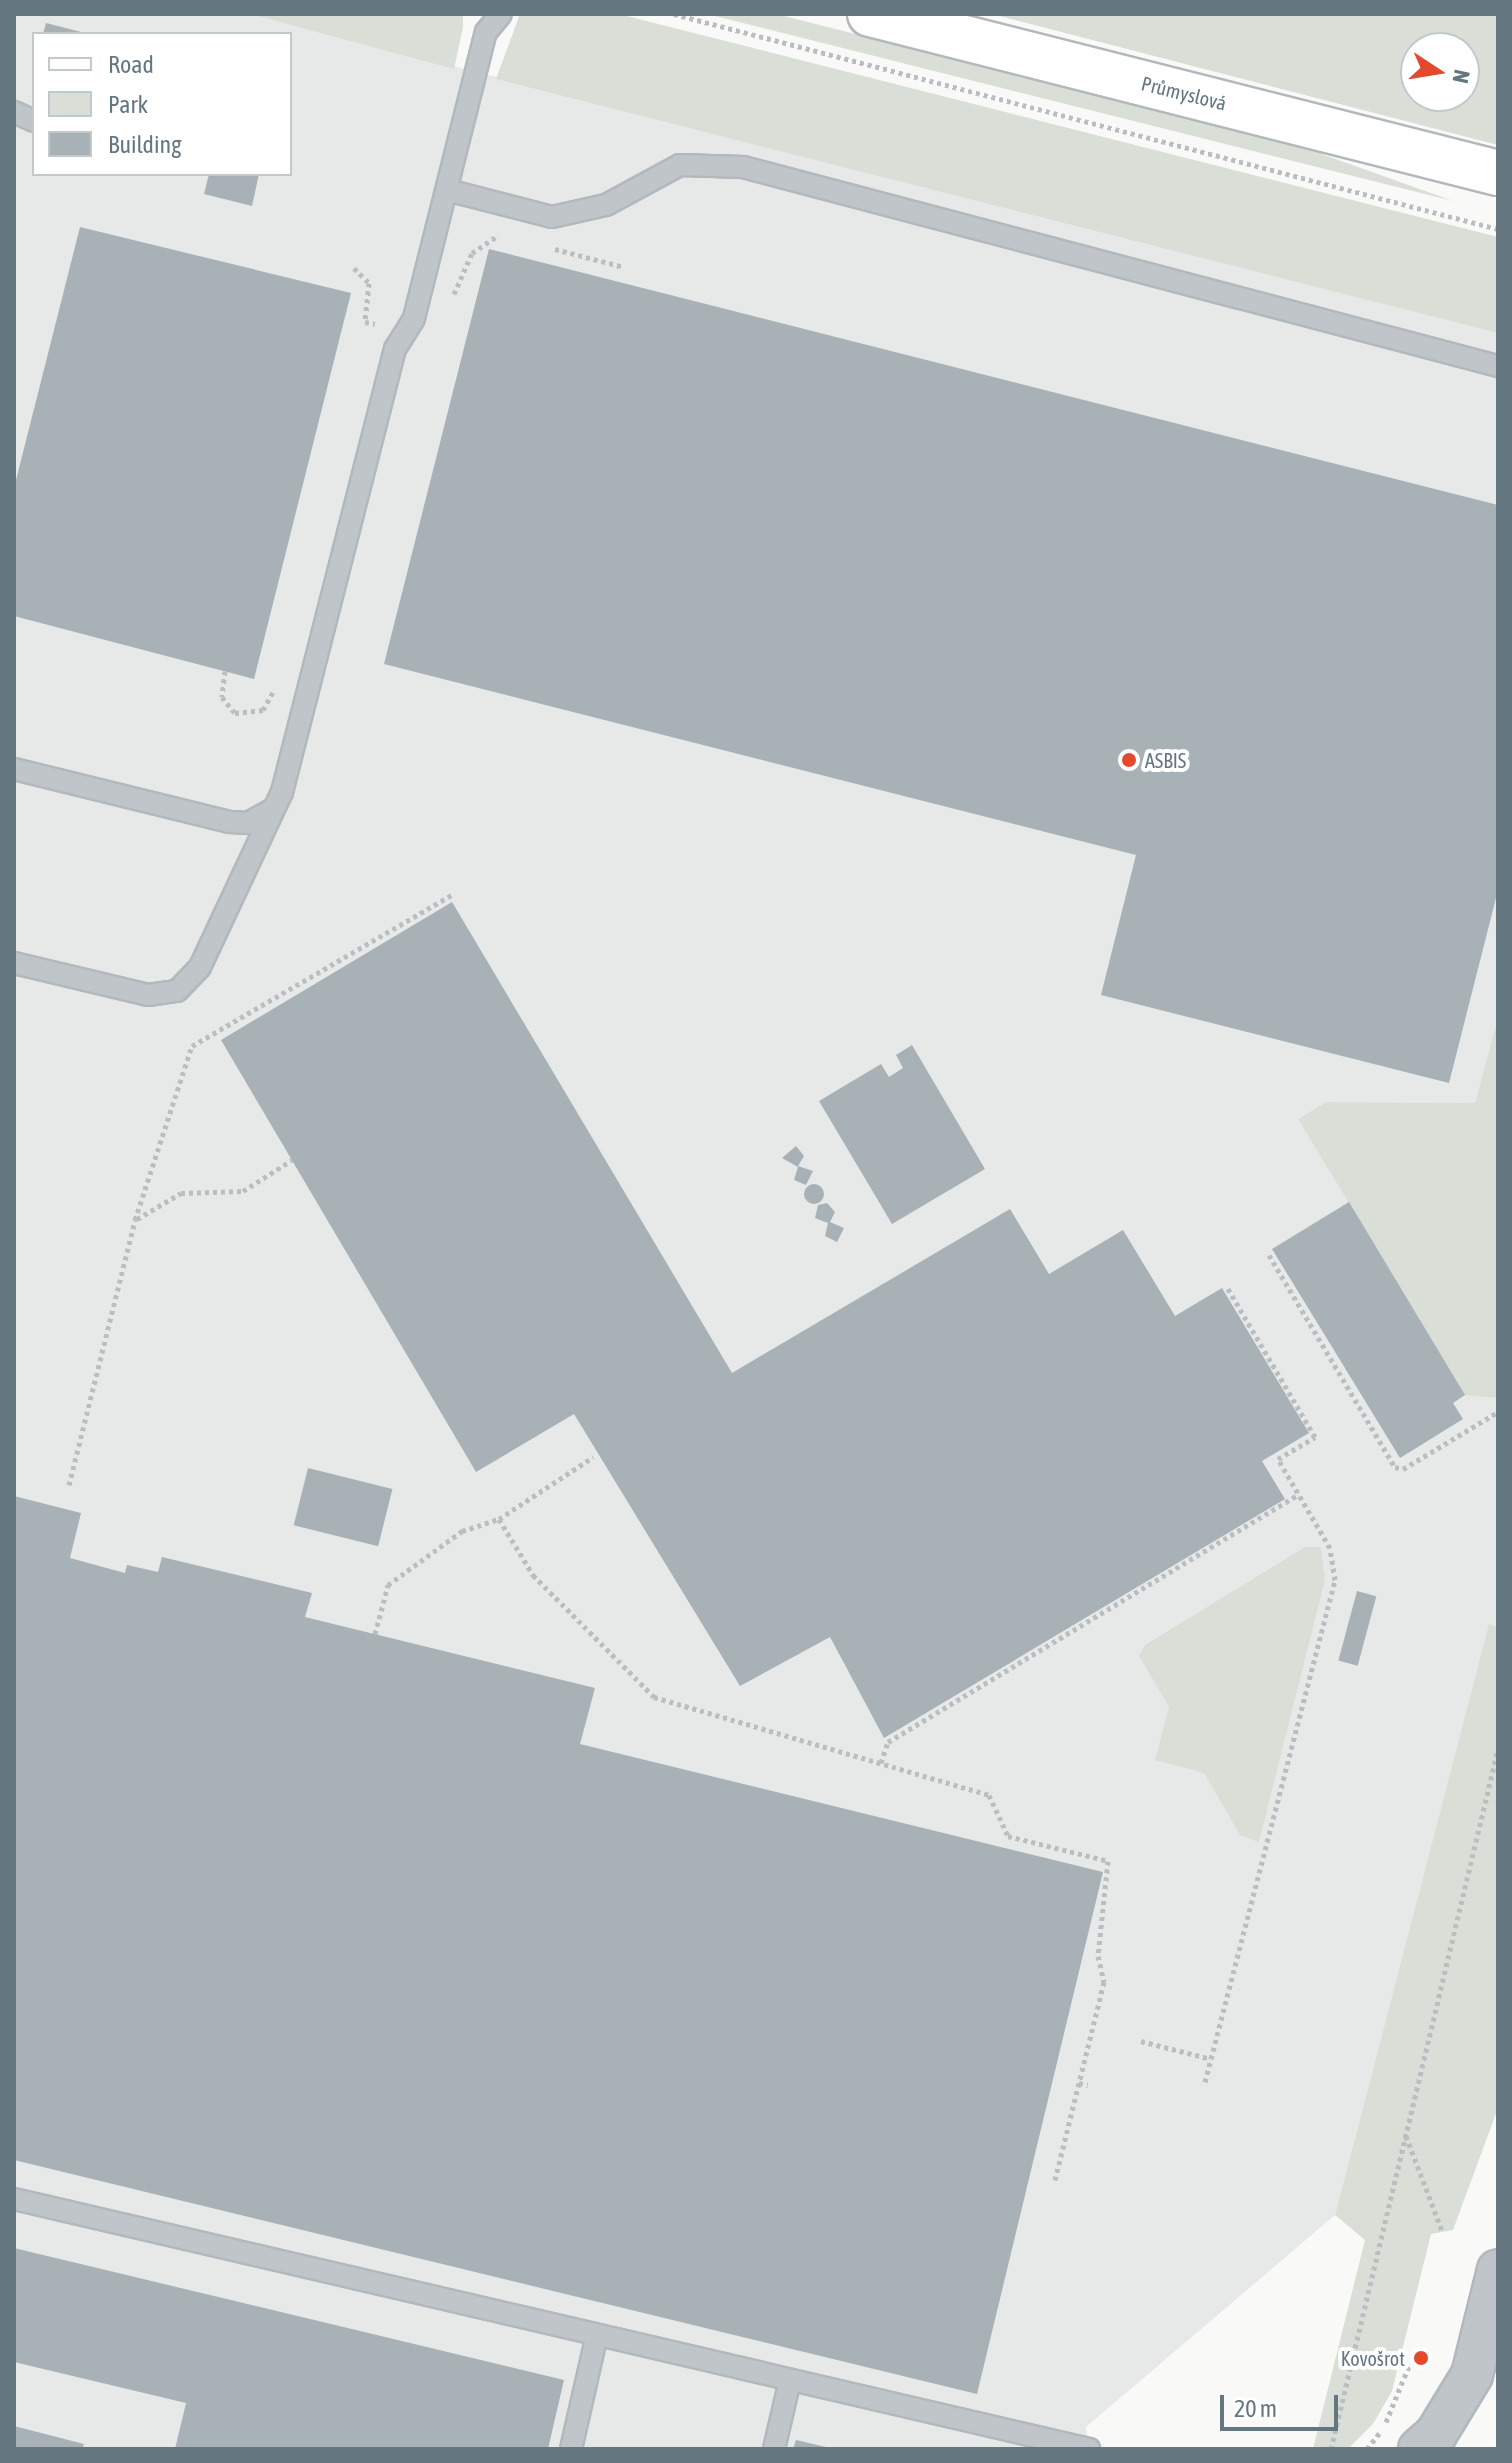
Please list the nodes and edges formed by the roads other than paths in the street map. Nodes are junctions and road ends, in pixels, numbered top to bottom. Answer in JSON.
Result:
{"nodes":[{"id":1,"x":501,"y":14,"type":"edge"},
{"id":2,"x":870,"y":14,"type":"edge"},
{"id":3,"x":484,"y":23,"type":"edge"},
{"id":4,"x":1498,"y":173,"type":"edge"},
{"id":5,"x":447,"y":190,"type":"junction"},
{"id":6,"x":1498,"y":366,"type":"edge"},
{"id":7,"x":14,"y":769,"type":"edge"},
{"id":8,"x":273,"y":809,"type":"junction"},
{"id":9,"x":14,"y":963,"type":"edge"},
{"id":10,"x":14,"y":2199,"type":"edge"},
{"id":11,"x":1498,"y":2270,"type":"edge"},
{"id":12,"x":597,"y":2335,"type":"junction"},
{"id":13,"x":1472,"y":2375,"type":"junction"},
{"id":14,"x":790,"y":2380,"type":"junction"},
{"id":15,"x":571,"y":2449,"type":"edge"},
{"id":16,"x":774,"y":2449,"type":"edge"},
{"id":17,"x":1089,"y":2449,"type":"edge"},
{"id":18,"x":1419,"y":2449,"type":"edge"},
{"id":19,"x":1451,"y":2449,"type":"edge"}],
"edges":[{"from":1,"to":3,"type":"lane"},
{"from":2,"to":4,"type":"main road","name":"Průmyslová"},
{"from":3,"to":5,"type":"lane"},
{"from":5,"to":6,"type":"lane"},
{"from":5,"to":8,"type":"lane"},
{"from":7,"to":8,"type":"lane"},
{"from":8,"to":9,"type":"lane"},
{"from":10,"to":12,"type":"lane"},
{"from":11,"to":13,"type":"street"},
{"from":12,"to":14,"type":"lane"},
{"from":12,"to":15,"type":"lane"},
{"from":13,"to":18,"type":"street"},
{"from":13,"to":19,"type":"lane"},
{"from":14,"to":16,"type":"lane"},
{"from":14,"to":17,"type":"lane"}]}
